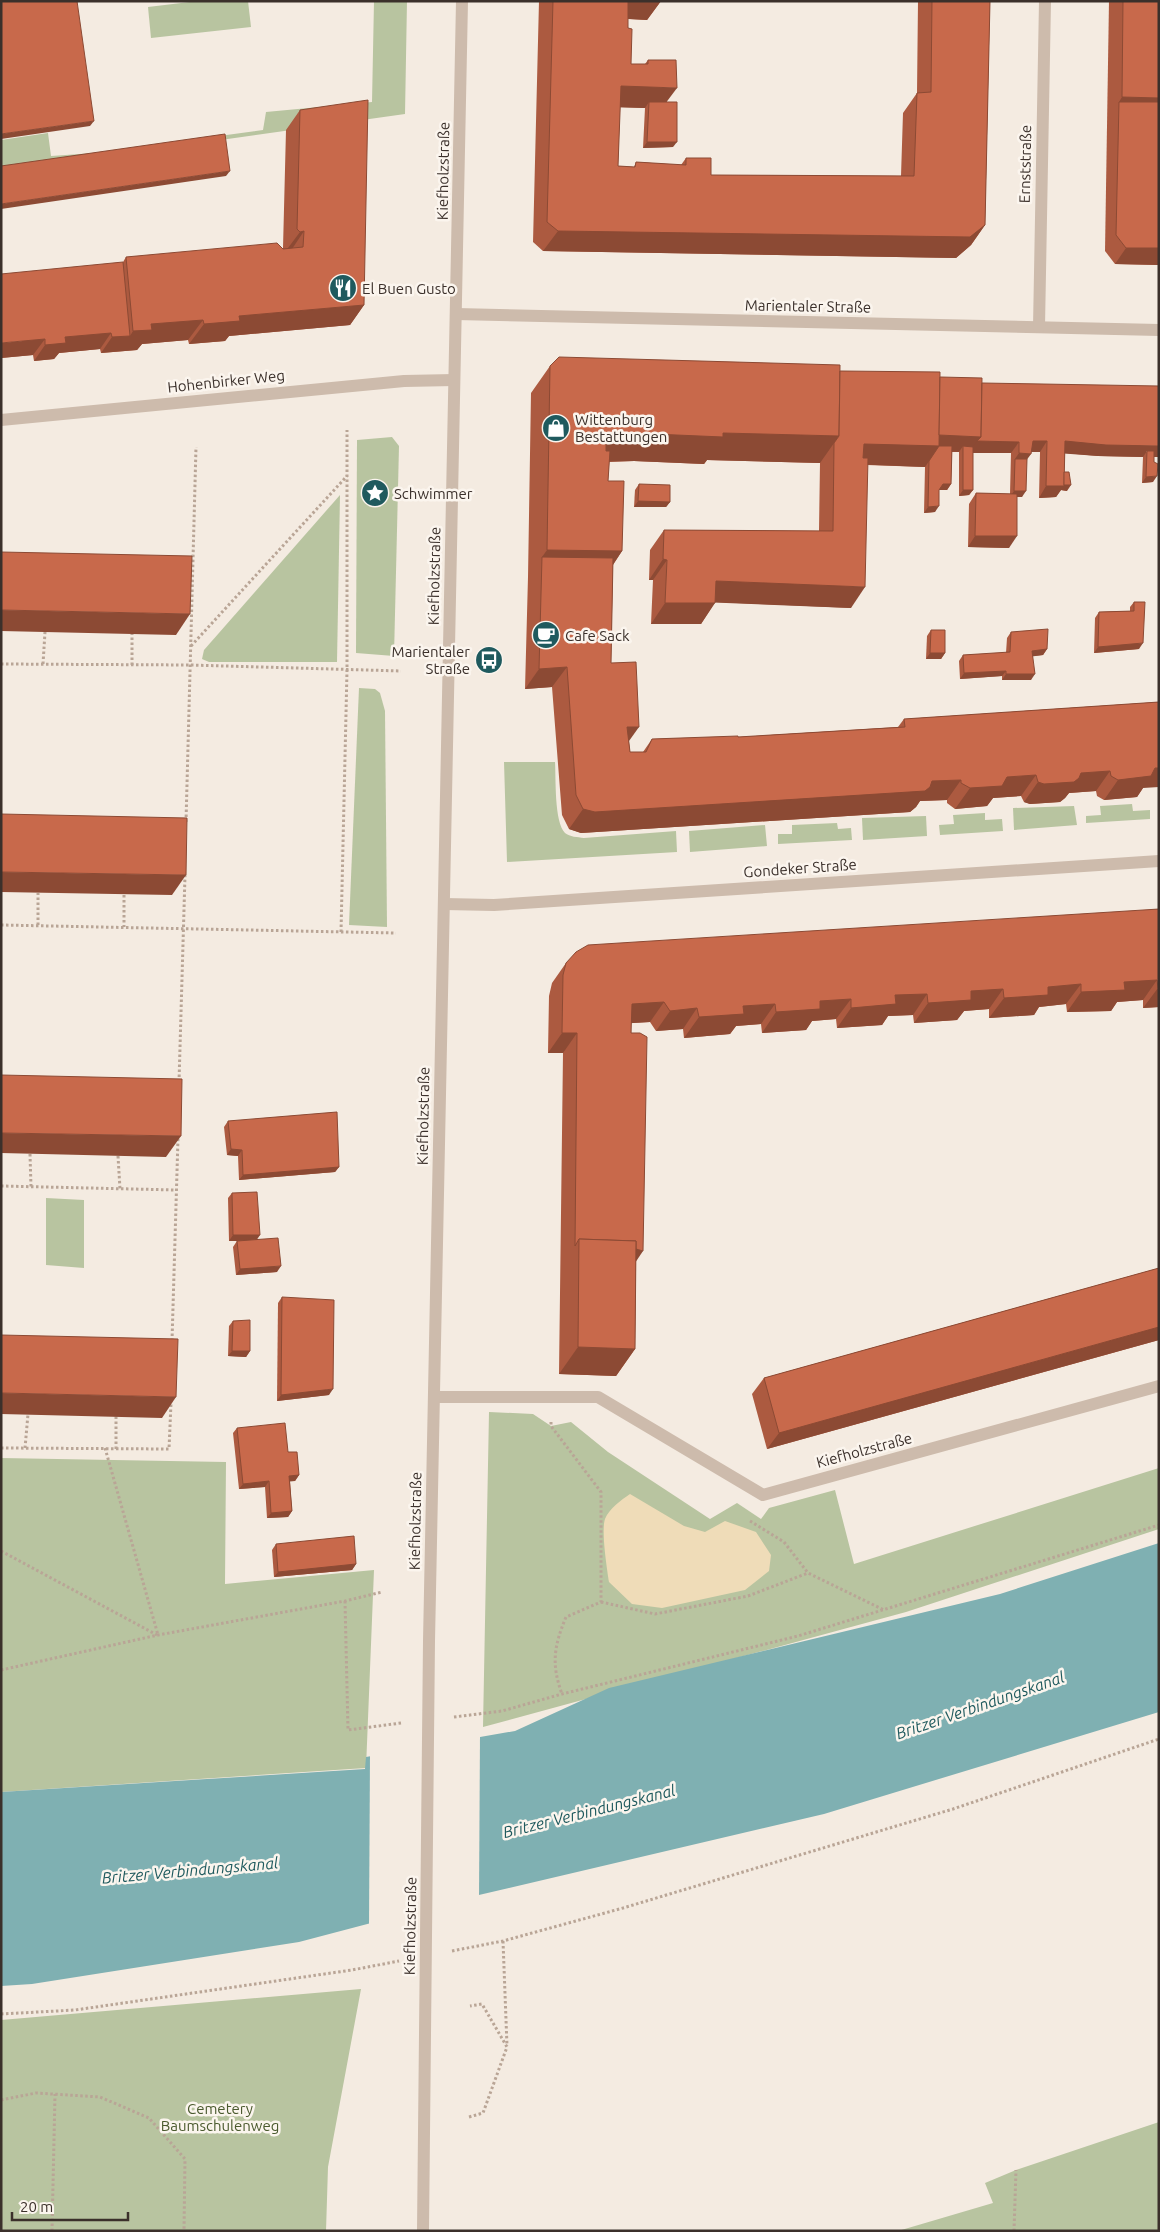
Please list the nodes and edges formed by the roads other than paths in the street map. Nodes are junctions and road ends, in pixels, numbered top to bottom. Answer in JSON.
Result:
{"nodes":[{"id":1,"x":462,"y":1,"type":"edge"},
{"id":2,"x":1045,"y":1,"type":"edge"},
{"id":3,"x":456,"y":314,"type":"junction"},
{"id":4,"x":1039,"y":327,"type":"junction"},
{"id":5,"x":1159,"y":330,"type":"edge"},
{"id":6,"x":454,"y":380,"type":"junction"},
{"id":7,"x":1,"y":420,"type":"edge"},
{"id":8,"x":1159,"y":861,"type":"edge"},
{"id":9,"x":444,"y":904,"type":"junction"},
{"id":10,"x":1159,"y":1386,"type":"edge"},
{"id":11,"x":434,"y":1396,"type":"junction"},
{"id":12,"x":423,"y":2231,"type":"edge"}],
"edges":[{"from":1,"to":3,"type":"street","name":"Kiefholzstraße"},
{"from":2,"to":4,"type":"street","name":"Ernststraße"},
{"from":3,"to":4,"type":"street","name":"Marientaler Straße"},
{"from":3,"to":6,"type":"street","name":"Kiefholzstraße"},
{"from":4,"to":5,"type":"street","name":"Marientaler Straße"},
{"from":6,"to":7,"type":"street","name":"Hohenbirker Weg"},
{"from":6,"to":9,"type":"street","name":"Kiefholzstraße"},
{"from":8,"to":9,"type":"street","name":"Gondeker Straße"},
{"from":9,"to":11,"type":"street","name":"Kiefholzstraße"},
{"from":10,"to":11,"type":"street","name":"Kiefholzstraße"},
{"from":11,"to":12,"type":"street","name":"Kiefholzstraße"}]}
